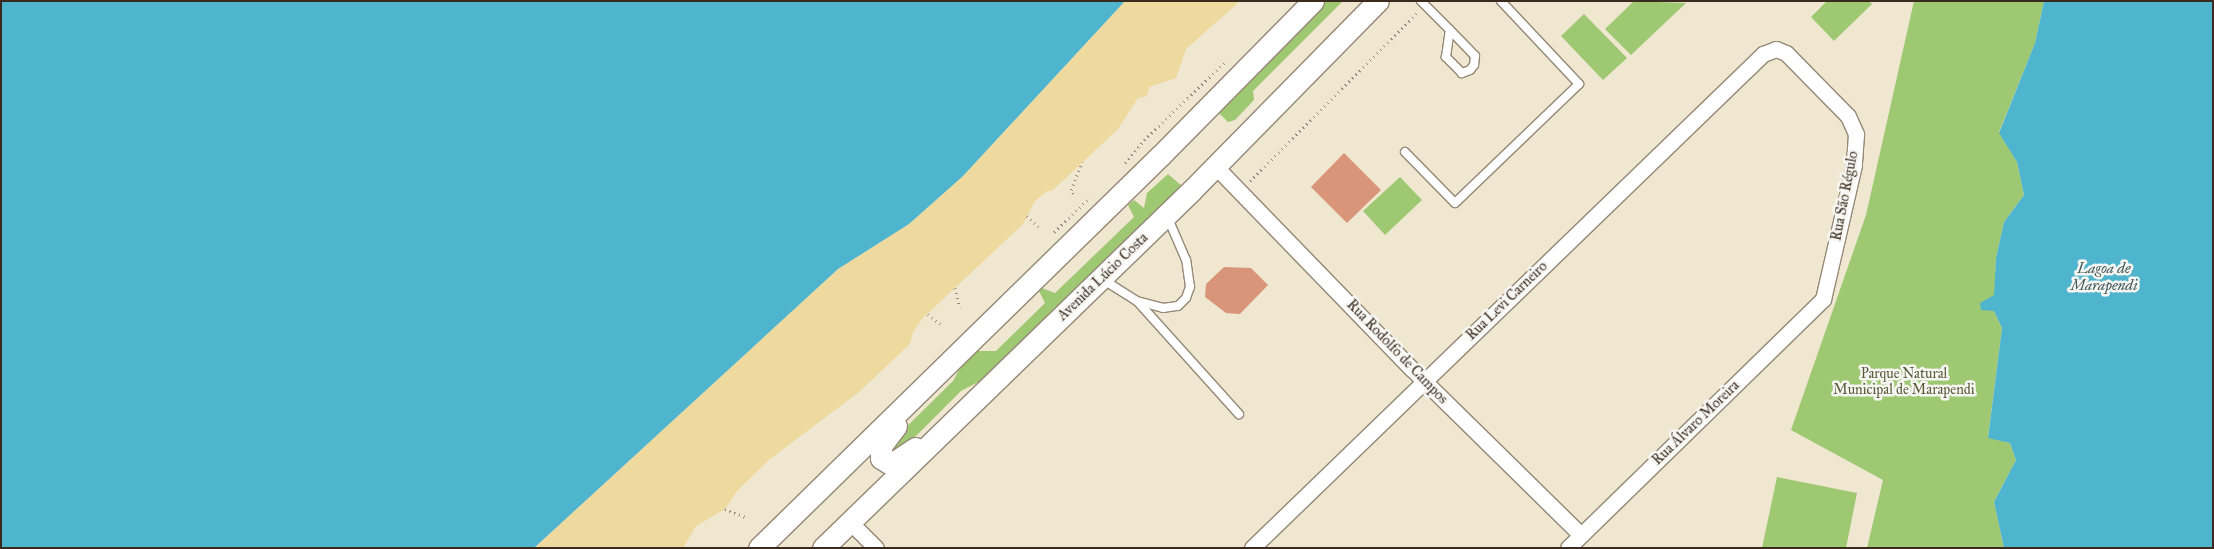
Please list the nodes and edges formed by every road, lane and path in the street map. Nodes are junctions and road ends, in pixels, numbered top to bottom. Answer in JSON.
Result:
{"nodes":[{"id":1,"x":1313,"y":1,"type":"edge"},
{"id":2,"x":1378,"y":1,"type":"edge"},
{"id":3,"x":1501,"y":1,"type":"edge"},
{"id":4,"x":1423,"y":3,"type":"edge"},
{"id":5,"x":1450,"y":30,"type":"junction"},
{"id":6,"x":1763,"y":54,"type":"joint"},
{"id":7,"x":1405,"y":152,"type":"dead end"},
{"id":8,"x":1082,"y":162,"type":"dead end"},
{"id":9,"x":1216,"y":166,"type":"junction"},
{"id":10,"x":1240,"y":191,"type":"junction"},
{"id":11,"x":1073,"y":194,"type":"dead end"},
{"id":12,"x":1166,"y":214,"type":"junction"},
{"id":13,"x":1027,"y":216,"type":"dead end"},
{"id":14,"x":1040,"y":228,"type":"dead end"},
{"id":15,"x":1101,"y":278,"type":"junction"},
{"id":16,"x":956,"y":288,"type":"dead end"},
{"id":17,"x":1823,"y":299,"type":"joint"},
{"id":18,"x":1137,"y":301,"type":"junction"},
{"id":19,"x":960,"y":307,"type":"dead end"},
{"id":20,"x":928,"y":314,"type":"dead end"},
{"id":21,"x":941,"y":324,"type":"dead end"},
{"id":22,"x":932,"y":378,"type":"junction"},
{"id":23,"x":1424,"y":381,"type":"junction"},
{"id":24,"x":1239,"y":414,"type":"dead end"},
{"id":25,"x":954,"y":422,"type":"junction"},
{"id":26,"x":725,"y":509,"type":"dead end"},
{"id":27,"x":744,"y":517,"type":"dead end"},
{"id":28,"x":849,"y":521,"type":"junction"},
{"id":29,"x":1581,"y":535,"type":"junction"},
{"id":30,"x":759,"y":548,"type":"edge"},
{"id":31,"x":823,"y":548,"type":"edge"},
{"id":32,"x":876,"y":548,"type":"edge"},
{"id":33,"x":1252,"y":548,"type":"edge"},
{"id":34,"x":1568,"y":548,"type":"edge"}],
"edges":[{"from":1,"to":22,"type":"main road"},
{"from":2,"to":9,"type":"main road","name":"Avenida Lúcio Costa"},
{"from":3,"to":7,"type":"lane"},
{"from":4,"to":5,"type":"lane"},
{"from":4,"to":10,"type":"path"},
{"from":5,"to":5,"type":"lane"},
{"from":6,"to":17,"type":"street","name":"Rua São Régulo"},
{"from":6,"to":23,"type":"street","name":"Rua Levi Carneiro"},
{"from":8,"to":11,"type":"path"},
{"from":9,"to":10,"type":"street","name":"Rua Rodolfo de Campos"},
{"from":9,"to":12,"type":"main road","name":"Avenida Lúcio Costa"},
{"from":10,"to":23,"type":"street","name":"Rua Rodolfo de Campos"},
{"from":12,"to":15,"type":"main road","name":"Avenida Lúcio Costa"},
{"from":12,"to":18,"type":"lane"},
{"from":13,"to":14,"type":"path"},
{"from":15,"to":18,"type":"lane"},
{"from":15,"to":25,"type":"main road","name":"Avenida Lúcio Costa"},
{"from":16,"to":19,"type":"path"},
{"from":17,"to":29,"type":"street","name":"Rua Álvaro Moreira"},
{"from":18,"to":24,"type":"lane"},
{"from":20,"to":21,"type":"path"},
{"from":22,"to":25,"type":"main road"},
{"from":22,"to":30,"type":"main road"},
{"from":23,"to":29,"type":"street","name":"Rua Rodolfo de Campos"},
{"from":23,"to":33,"type":"street","name":"Rua Levi Carneiro"},
{"from":25,"to":28,"type":"main road","name":"Avenida Lúcio Costa"},
{"from":26,"to":27,"type":"path"},
{"from":28,"to":31,"type":"main road","name":"Avenida Lúcio Costa"},
{"from":28,"to":32,"type":"street"},
{"from":29,"to":34,"type":"street","name":"Rua Álvaro Moreira"}]}
